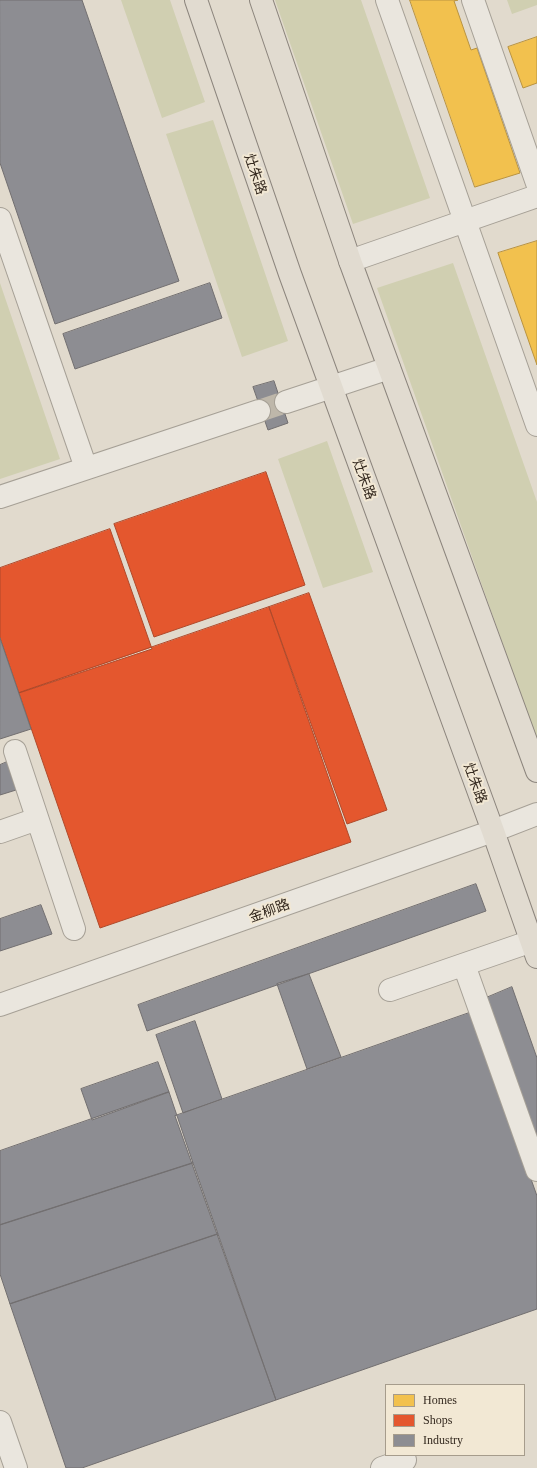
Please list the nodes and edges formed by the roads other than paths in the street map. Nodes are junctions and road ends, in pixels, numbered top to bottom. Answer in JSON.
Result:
{"nodes":[{"id":1,"x":196,"y":0,"type":"edge"},
{"id":2,"x":261,"y":0,"type":"edge"},
{"id":3,"x":388,"y":0,"type":"edge"},
{"id":4,"x":473,"y":0,"type":"edge"},
{"id":5,"x":537,"y":183,"type":"edge"},
{"id":6,"x":537,"y":196,"type":"edge"},
{"id":7,"x":0,"y":219,"type":"edge"},
{"id":8,"x":465,"y":221,"type":"junction"},
{"id":9,"x":350,"y":261,"type":"junction"},
{"id":10,"x":389,"y":368,"type":"junction"},
{"id":11,"x":332,"y":387,"type":"junction"},
{"id":12,"x":286,"y":402,"type":"tunnel mouth"},
{"id":13,"x":258,"y":411,"type":"tunnel mouth"},
{"id":14,"x":537,"y":425,"type":"edge"},
{"id":15,"x":86,"y":468,"type":"junction"},
{"id":16,"x":0,"y":497,"type":"edge"},
{"id":17,"x":15,"y":750,"type":"dead end"},
{"id":18,"x":537,"y":771,"type":"edge"},
{"id":19,"x":537,"y":814,"type":"edge"},
{"id":20,"x":37,"y":819,"type":"junction"},
{"id":21,"x":493,"y":831,"type":"junction"},
{"id":22,"x":0,"y":832,"type":"edge"},
{"id":23,"x":74,"y":929,"type":"dead end"},
{"id":24,"x":534,"y":949,"type":"edge"},
{"id":25,"x":464,"y":965,"type":"junction"},
{"id":26,"x":390,"y":990,"type":"dead end"},
{"id":27,"x":0,"y":1006,"type":"edge"},
{"id":28,"x":537,"y":1170,"type":"edge"},
{"id":29,"x":0,"y":1422,"type":"edge"},
{"id":30,"x":405,"y":1460,"type":"dead end"},
{"id":31,"x":16,"y":1468,"type":"edge"},
{"id":32,"x":382,"y":1468,"type":"edge"}],
"edges":[{"from":1,"to":11,"type":"main road","name":"灶朱路"},
{"from":2,"to":9,"type":"main road"},
{"from":3,"to":8,"type":"street"},
{"from":4,"to":5,"type":"street"},
{"from":6,"to":8,"type":"street"},
{"from":7,"to":15,"type":"street"},
{"from":8,"to":9,"type":"street"},
{"from":8,"to":14,"type":"street"},
{"from":9,"to":10,"type":"main road"},
{"from":10,"to":11,"type":"street"},
{"from":10,"to":18,"type":"main road"},
{"from":11,"to":12,"type":"street"},
{"from":11,"to":21,"type":"main road","name":"灶朱路"},
{"from":13,"to":15,"type":"street"},
{"from":15,"to":16,"type":"street"},
{"from":17,"to":20,"type":"street"},
{"from":19,"to":21,"type":"street","name":"金柳路"},
{"from":20,"to":22,"type":"street"},
{"from":20,"to":23,"type":"street"},
{"from":21,"to":24,"type":"main road","name":"灶朱路"},
{"from":21,"to":27,"type":"street","name":"金柳路"},
{"from":24,"to":25,"type":"street"},
{"from":25,"to":26,"type":"street"},
{"from":25,"to":28,"type":"street"},
{"from":29,"to":31,"type":"street"},
{"from":30,"to":32,"type":"street"}]}
